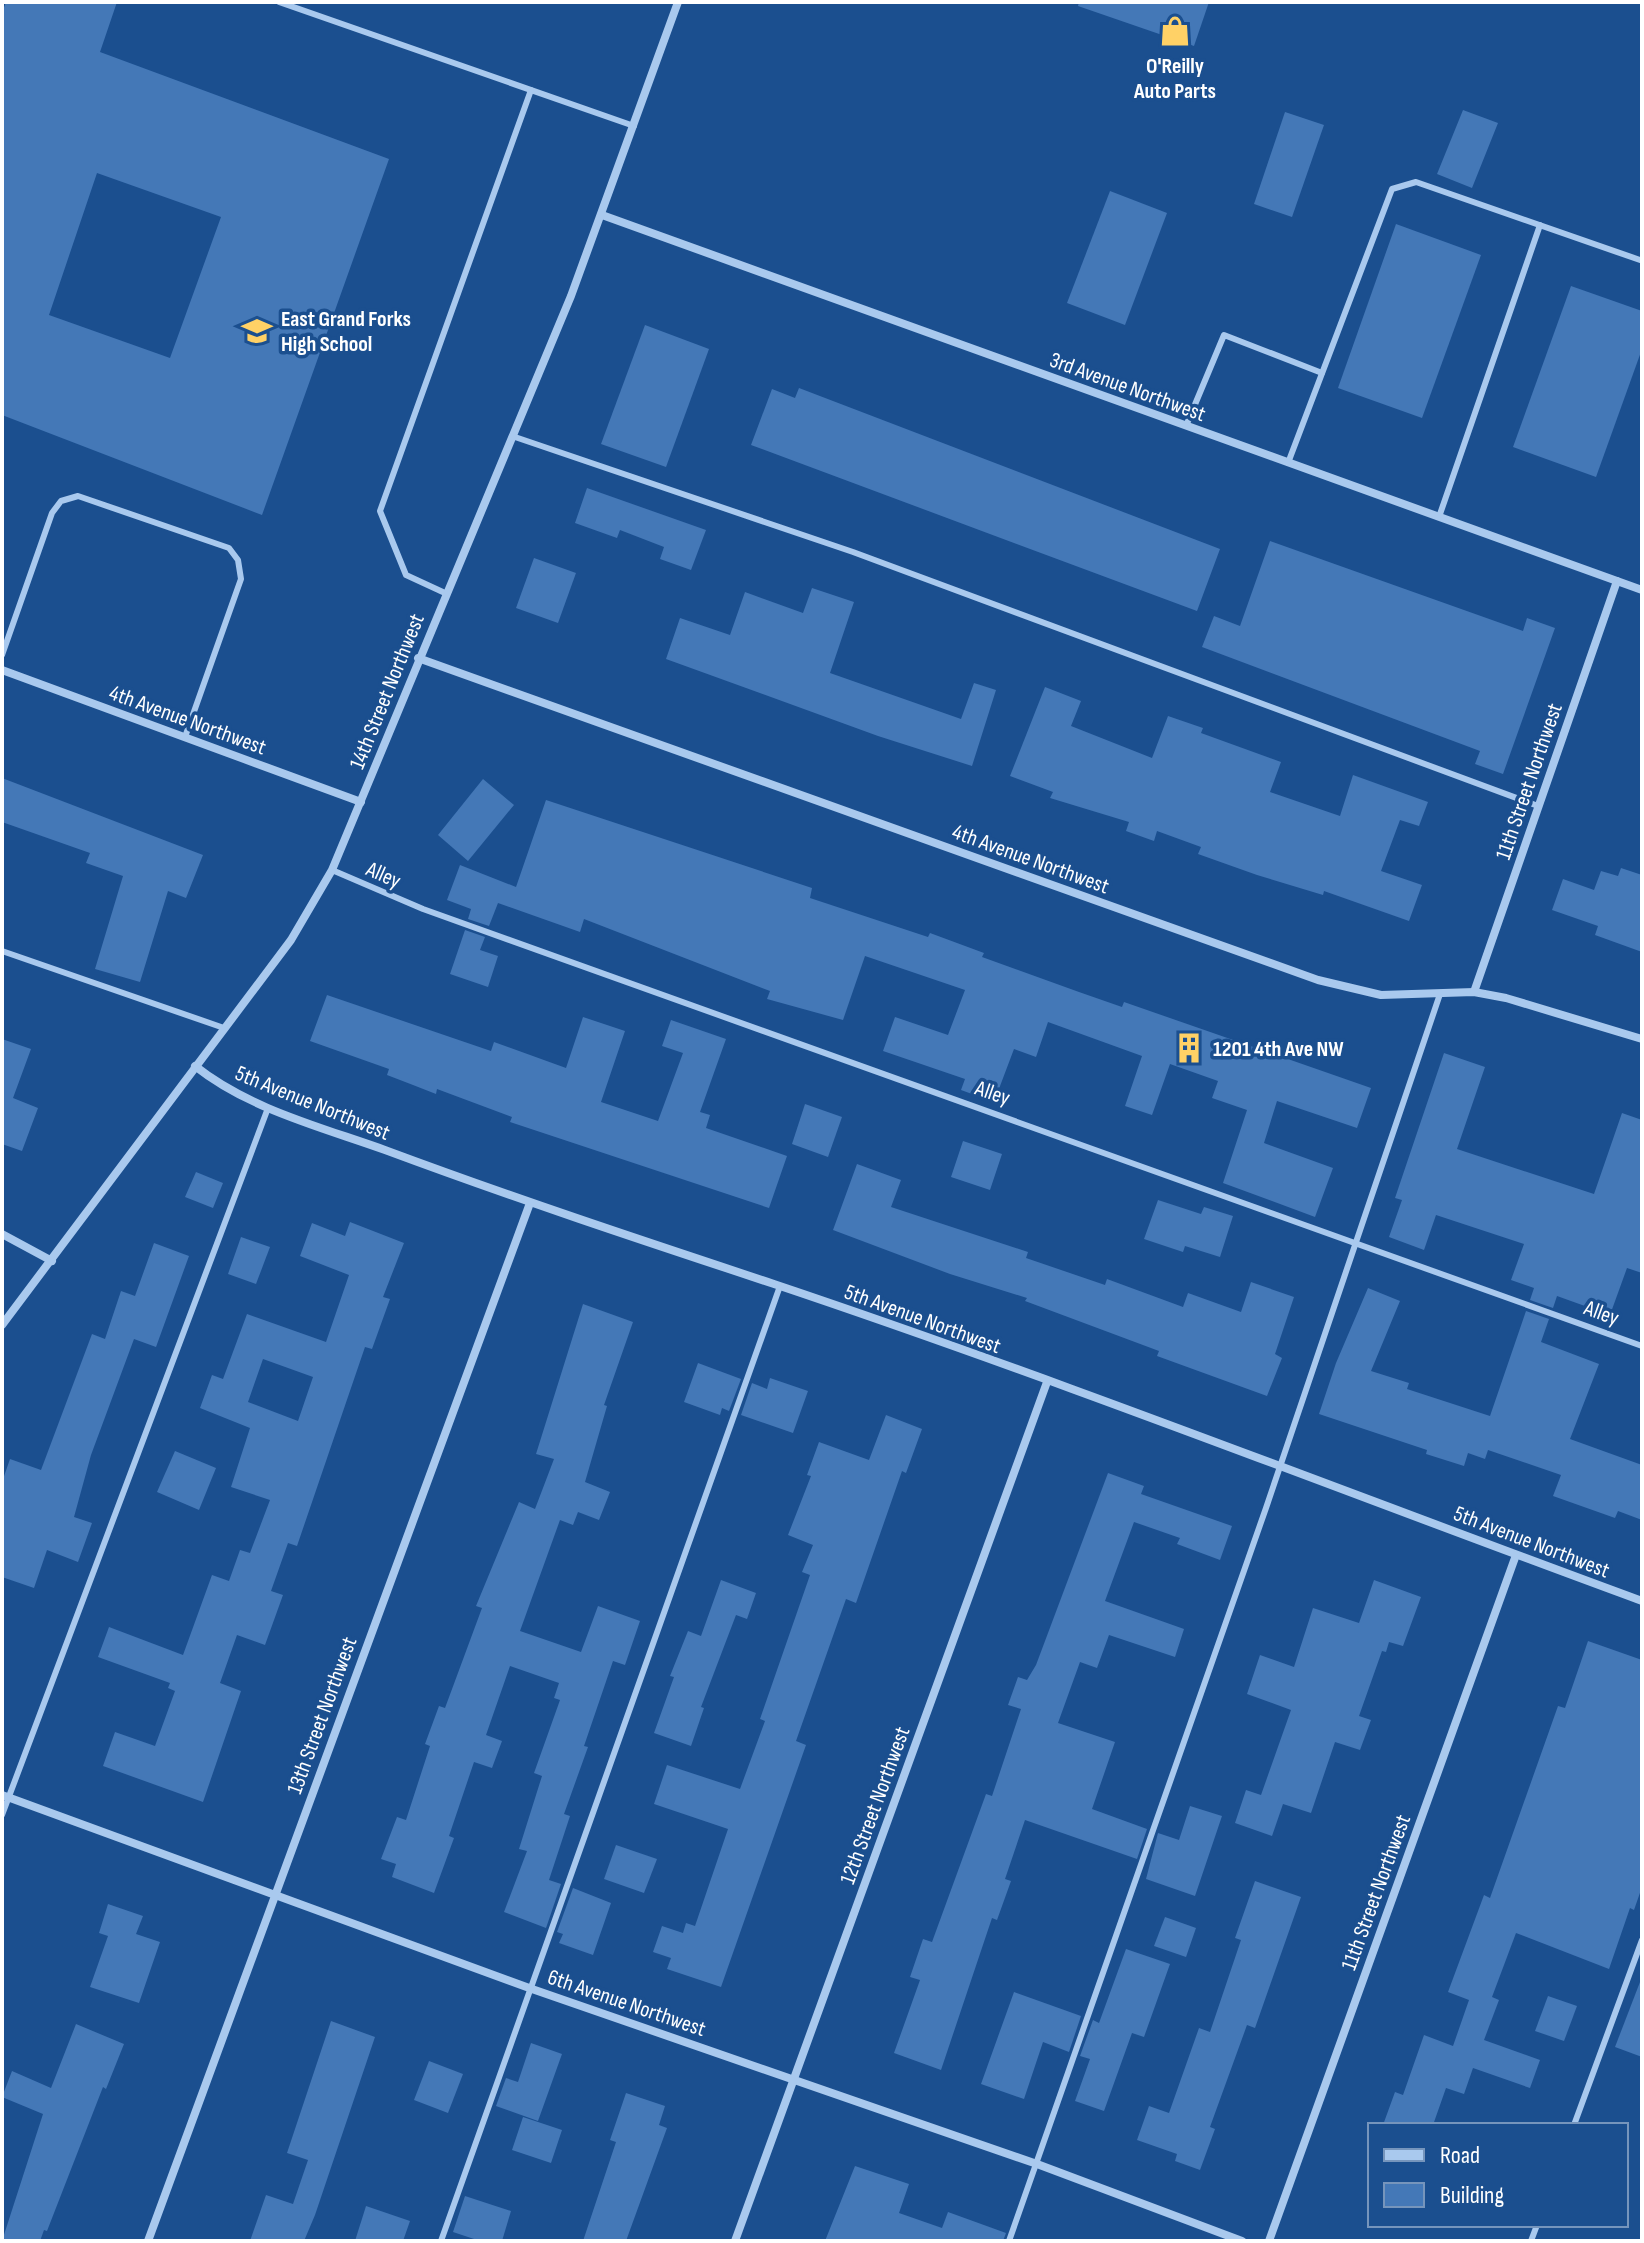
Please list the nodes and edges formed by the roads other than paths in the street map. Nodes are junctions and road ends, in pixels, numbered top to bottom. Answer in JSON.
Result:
{"nodes":[{"id":1,"x":279,"y":2,"type":"edge"},
{"id":2,"x":678,"y":2,"type":"edge"},
{"id":3,"x":531,"y":90,"type":"junction"},
{"id":4,"x":634,"y":126,"type":"junction"},
{"id":5,"x":602,"y":215,"type":"junction"},
{"id":6,"x":1540,"y":225,"type":"junction"},
{"id":7,"x":1640,"y":260,"type":"edge"},
{"id":8,"x":1322,"y":373,"type":"junction"},
{"id":9,"x":1186,"y":426,"type":"junction"},
{"id":10,"x":512,"y":436,"type":"junction"},
{"id":11,"x":1288,"y":463,"type":"junction"},
{"id":12,"x":1439,"y":517,"type":"junction"},
{"id":13,"x":1617,"y":581,"type":"junction"},
{"id":14,"x":1642,"y":590,"type":"edge"},
{"id":15,"x":445,"y":593,"type":"junction"},
{"id":16,"x":2,"y":655,"type":"edge"},
{"id":17,"x":418,"y":658,"type":"junction"},
{"id":18,"x":2,"y":670,"type":"edge"},
{"id":19,"x":185,"y":737,"type":"junction"},
{"id":20,"x":361,"y":802,"type":"junction"},
{"id":21,"x":1538,"y":806,"type":"junction"},
{"id":22,"x":332,"y":870,"type":"junction"},
{"id":23,"x":2,"y":951,"type":"edge"},
{"id":24,"x":1474,"y":992,"type":"junction"},
{"id":25,"x":1440,"y":994,"type":"junction"},
{"id":26,"x":224,"y":1028,"type":"junction"},
{"id":27,"x":1642,"y":1039,"type":"edge"},
{"id":28,"x":195,"y":1066,"type":"junction"},
{"id":29,"x":268,"y":1108,"type":"junction"},
{"id":30,"x":530,"y":1203,"type":"junction"},
{"id":31,"x":2,"y":1234,"type":"edge"},
{"id":32,"x":1357,"y":1241,"type":"junction"},
{"id":33,"x":52,"y":1261,"type":"junction"},
{"id":34,"x":780,"y":1286,"type":"junction"},
{"id":35,"x":2,"y":1325,"type":"edge"},
{"id":36,"x":1642,"y":1346,"type":"edge"},
{"id":37,"x":1047,"y":1382,"type":"junction"},
{"id":38,"x":1279,"y":1465,"type":"junction"},
{"id":39,"x":1516,"y":1555,"type":"junction"},
{"id":40,"x":1642,"y":1601,"type":"edge"},
{"id":41,"x":5,"y":1796,"type":"edge"},
{"id":42,"x":2,"y":1815,"type":"edge"},
{"id":43,"x":273,"y":1894,"type":"junction"},
{"id":44,"x":1642,"y":1940,"type":"edge"},
{"id":45,"x":532,"y":1989,"type":"junction"},
{"id":46,"x":793,"y":2079,"type":"junction"},
{"id":47,"x":1575,"y":2123,"type":"edge"},
{"id":48,"x":1037,"y":2164,"type":"junction"},
{"id":49,"x":148,"y":2241,"type":"edge"},
{"id":50,"x":441,"y":2241,"type":"edge"},
{"id":51,"x":735,"y":2241,"type":"edge"},
{"id":52,"x":1009,"y":2241,"type":"edge"},
{"id":53,"x":1242,"y":2241,"type":"edge"},
{"id":54,"x":1269,"y":2241,"type":"edge"}],
"edges":[{"from":1,"to":3,"type":"lane"},
{"from":2,"to":4,"type":"street","name":"14th Street Northwest"},
{"from":3,"to":4,"type":"lane"},
{"from":3,"to":15,"type":"lane"},
{"from":4,"to":5,"type":"street","name":"14th Street Northwest"},
{"from":5,"to":9,"type":"street","name":"3rd Avenue Northwest"},
{"from":5,"to":10,"type":"street","name":"14th Street Northwest"},
{"from":6,"to":7,"type":"lane"},
{"from":6,"to":8,"type":"lane"},
{"from":6,"to":12,"type":"lane"},
{"from":8,"to":9,"type":"lane"},
{"from":8,"to":11,"type":"lane"},
{"from":9,"to":11,"type":"street","name":"3rd Avenue Northwest"},
{"from":10,"to":15,"type":"street","name":"14th Street Northwest"},
{"from":10,"to":21,"type":"lane"},
{"from":11,"to":12,"type":"street","name":"3rd Avenue Northwest"},
{"from":12,"to":13,"type":"street","name":"3rd Avenue Northwest"},
{"from":13,"to":14,"type":"street","name":"3rd Avenue Northwest"},
{"from":13,"to":21,"type":"street","name":"11th Street Northwest"},
{"from":15,"to":17,"type":"street","name":"14th Street Northwest"},
{"from":16,"to":19,"type":"lane"},
{"from":17,"to":20,"type":"street","name":"14th Street Northwest"},
{"from":17,"to":25,"type":"street","name":"4th Avenue Northwest"},
{"from":18,"to":19,"type":"street","name":"4th Avenue Northwest"},
{"from":19,"to":20,"type":"street","name":"4th Avenue Northwest"},
{"from":20,"to":22,"type":"street","name":"14th Street Northwest"},
{"from":21,"to":24,"type":"street","name":"11th Street Northwest"},
{"from":22,"to":26,"type":"street","name":"14th Street Northwest"},
{"from":22,"to":32,"type":"lane","name":"Alley"},
{"from":23,"to":26,"type":"lane"},
{"from":24,"to":25,"type":"street","name":"4th Avenue Northwest"},
{"from":24,"to":27,"type":"street","name":"4th Avenue Northwest"},
{"from":25,"to":32,"type":"lane"},
{"from":26,"to":28,"type":"street","name":"14th Street Northwest"},
{"from":28,"to":29,"type":"street","name":"5th Avenue Northwest"},
{"from":28,"to":33,"type":"street","name":"14th Street Northwest"},
{"from":29,"to":30,"type":"street","name":"5th Avenue Northwest"},
{"from":29,"to":41,"type":"lane"},
{"from":30,"to":34,"type":"street","name":"5th Avenue Northwest"},
{"from":30,"to":43,"type":"street","name":"13th Street Northwest"},
{"from":31,"to":33,"type":"street"},
{"from":32,"to":36,"type":"lane","name":"Alley"},
{"from":32,"to":38,"type":"lane"},
{"from":33,"to":35,"type":"street","name":"14th Street Northwest"},
{"from":34,"to":37,"type":"street","name":"5th Avenue Northwest"},
{"from":34,"to":45,"type":"lane"},
{"from":37,"to":38,"type":"street","name":"5th Avenue Northwest"},
{"from":37,"to":46,"type":"street","name":"12th Street Northwest"},
{"from":38,"to":39,"type":"street","name":"5th Avenue Northwest"},
{"from":38,"to":48,"type":"lane"},
{"from":39,"to":40,"type":"street","name":"5th Avenue Northwest"},
{"from":39,"to":54,"type":"street","name":"11th Street Northwest"},
{"from":41,"to":42,"type":"lane"},
{"from":41,"to":43,"type":"street","name":"6th Avenue Northwest"},
{"from":43,"to":45,"type":"street","name":"6th Avenue Northwest"},
{"from":43,"to":49,"type":"street","name":"13th Street Northwest"},
{"from":44,"to":47,"type":"lane"},
{"from":45,"to":46,"type":"street","name":"6th Avenue Northwest"},
{"from":45,"to":50,"type":"lane"},
{"from":46,"to":48,"type":"street","name":"6th Avenue Northwest"},
{"from":46,"to":51,"type":"street","name":"12th Street Northwest"},
{"from":48,"to":52,"type":"lane"},
{"from":48,"to":53,"type":"street","name":"6th Avenue Northwest"}]}
